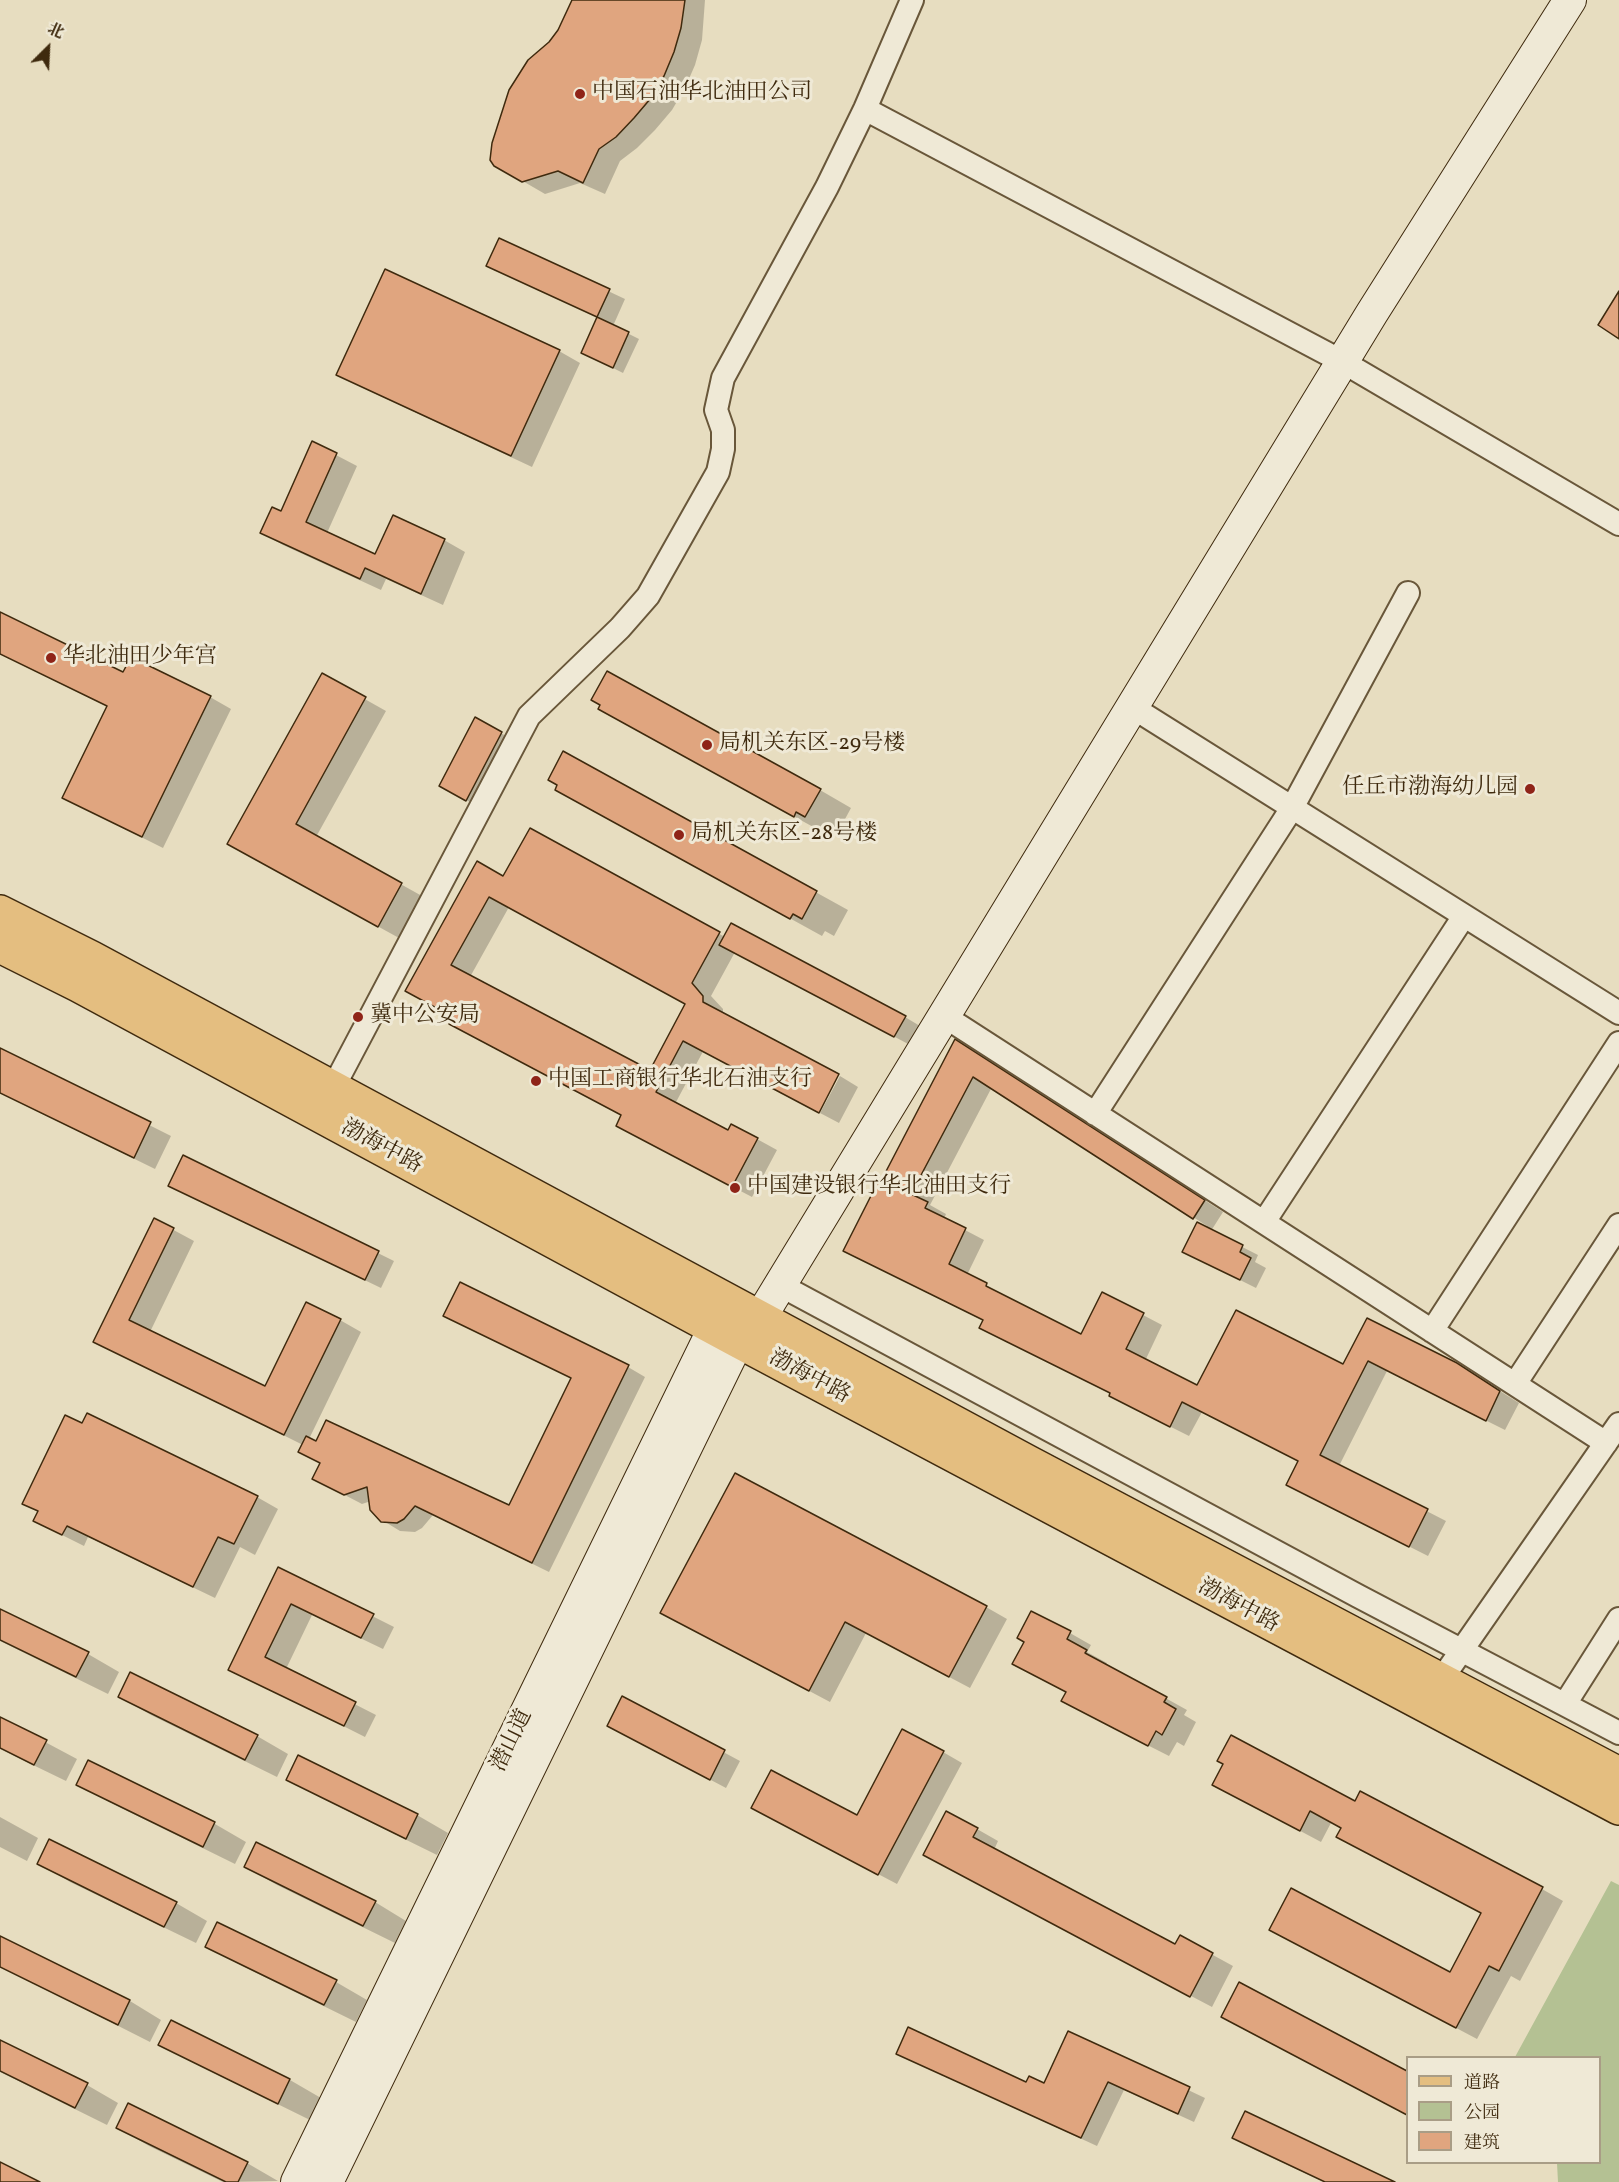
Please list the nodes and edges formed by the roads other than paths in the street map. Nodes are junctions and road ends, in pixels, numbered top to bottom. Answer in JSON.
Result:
{"nodes":[{"id":1,"x":912,"y":0,"type":"edge"},
{"id":2,"x":1570,"y":0,"type":"edge"},
{"id":3,"x":865,"y":109,"type":"junction"},
{"id":4,"x":1343,"y":362,"type":"junction"},
{"id":5,"x":1619,"y":524,"type":"edge"},
{"id":6,"x":1408,"y":593,"type":"dead end"},
{"id":7,"x":1132,"y":706,"type":"junction"},
{"id":8,"x":1292,"y":808,"type":"junction"},
{"id":9,"x":0,"y":912,"type":"edge"},
{"id":10,"x":1464,"y":916,"type":"junction"},
{"id":11,"x":0,"y":946,"type":"edge"},
{"id":12,"x":1619,"y":1013,"type":"edge"},
{"id":13,"x":944,"y":1016,"type":"junction"},
{"id":14,"x":1619,"y":1043,"type":"edge"},
{"id":15,"x":333,"y":1088,"type":"junction"},
{"id":16,"x":1095,"y":1114,"type":"junction"},
{"id":17,"x":1264,"y":1222,"type":"junction"},
{"id":18,"x":1619,"y":1225,"type":"edge"},
{"id":19,"x":780,"y":1285,"type":"junction"},
{"id":20,"x":738,"y":1320,"type":"junction"},
{"id":21,"x":1432,"y":1330,"type":"junction"},
{"id":22,"x":1515,"y":1384,"type":"junction"},
{"id":23,"x":1619,"y":1424,"type":"edge"},
{"id":24,"x":1606,"y":1443,"type":"junction"},
{"id":25,"x":1619,"y":1619,"type":"edge"},
{"id":26,"x":1462,"y":1650,"type":"junction"},
{"id":27,"x":1441,"y":1680,"type":"junction"},
{"id":28,"x":1565,"y":1704,"type":"junction"},
{"id":29,"x":1619,"y":1733,"type":"edge"},
{"id":30,"x":1619,"y":1774,"type":"edge"},
{"id":31,"x":1619,"y":1808,"type":"edge"},
{"id":32,"x":297,"y":2182,"type":"edge"},
{"id":33,"x":327,"y":2182,"type":"edge"}],
"edges":[{"from":1,"to":3,"type":"street"},
{"from":2,"to":4,"type":"main road"},
{"from":3,"to":4,"type":"street"},
{"from":3,"to":15,"type":"street"},
{"from":4,"to":5,"type":"street"},
{"from":4,"to":7,"type":"main road"},
{"from":6,"to":8,"type":"street"},
{"from":7,"to":8,"type":"street"},
{"from":7,"to":13,"type":"main road"},
{"from":8,"to":10,"type":"street"},
{"from":8,"to":16,"type":"street"},
{"from":9,"to":15,"type":"main road","name":"渤海中路"},
{"from":10,"to":12,"type":"street"},
{"from":10,"to":17,"type":"street"},
{"from":11,"to":20,"type":"main road","name":"渤海中路"},
{"from":13,"to":16,"type":"street"},
{"from":13,"to":19,"type":"main road"},
{"from":14,"to":21,"type":"street"},
{"from":15,"to":20,"type":"main road","name":"渤海中路"},
{"from":16,"to":17,"type":"street"},
{"from":17,"to":21,"type":"street"},
{"from":18,"to":22,"type":"street"},
{"from":19,"to":20,"type":"main road"},
{"from":19,"to":26,"type":"street"},
{"from":20,"to":27,"type":"main road","name":"渤海中路"},
{"from":20,"to":31,"type":"main road","name":"渤海中路"},
{"from":20,"to":32,"type":"main road","name":"潜山道"},
{"from":20,"to":33,"type":"main road","name":"潜山道"},
{"from":21,"to":22,"type":"street"},
{"from":22,"to":24,"type":"street"},
{"from":23,"to":24,"type":"street"},
{"from":24,"to":26,"type":"street"},
{"from":25,"to":28,"type":"street"},
{"from":26,"to":27,"type":"street"},
{"from":26,"to":28,"type":"street"},
{"from":27,"to":30,"type":"main road","name":"渤海中路"},
{"from":28,"to":29,"type":"street"}]}
